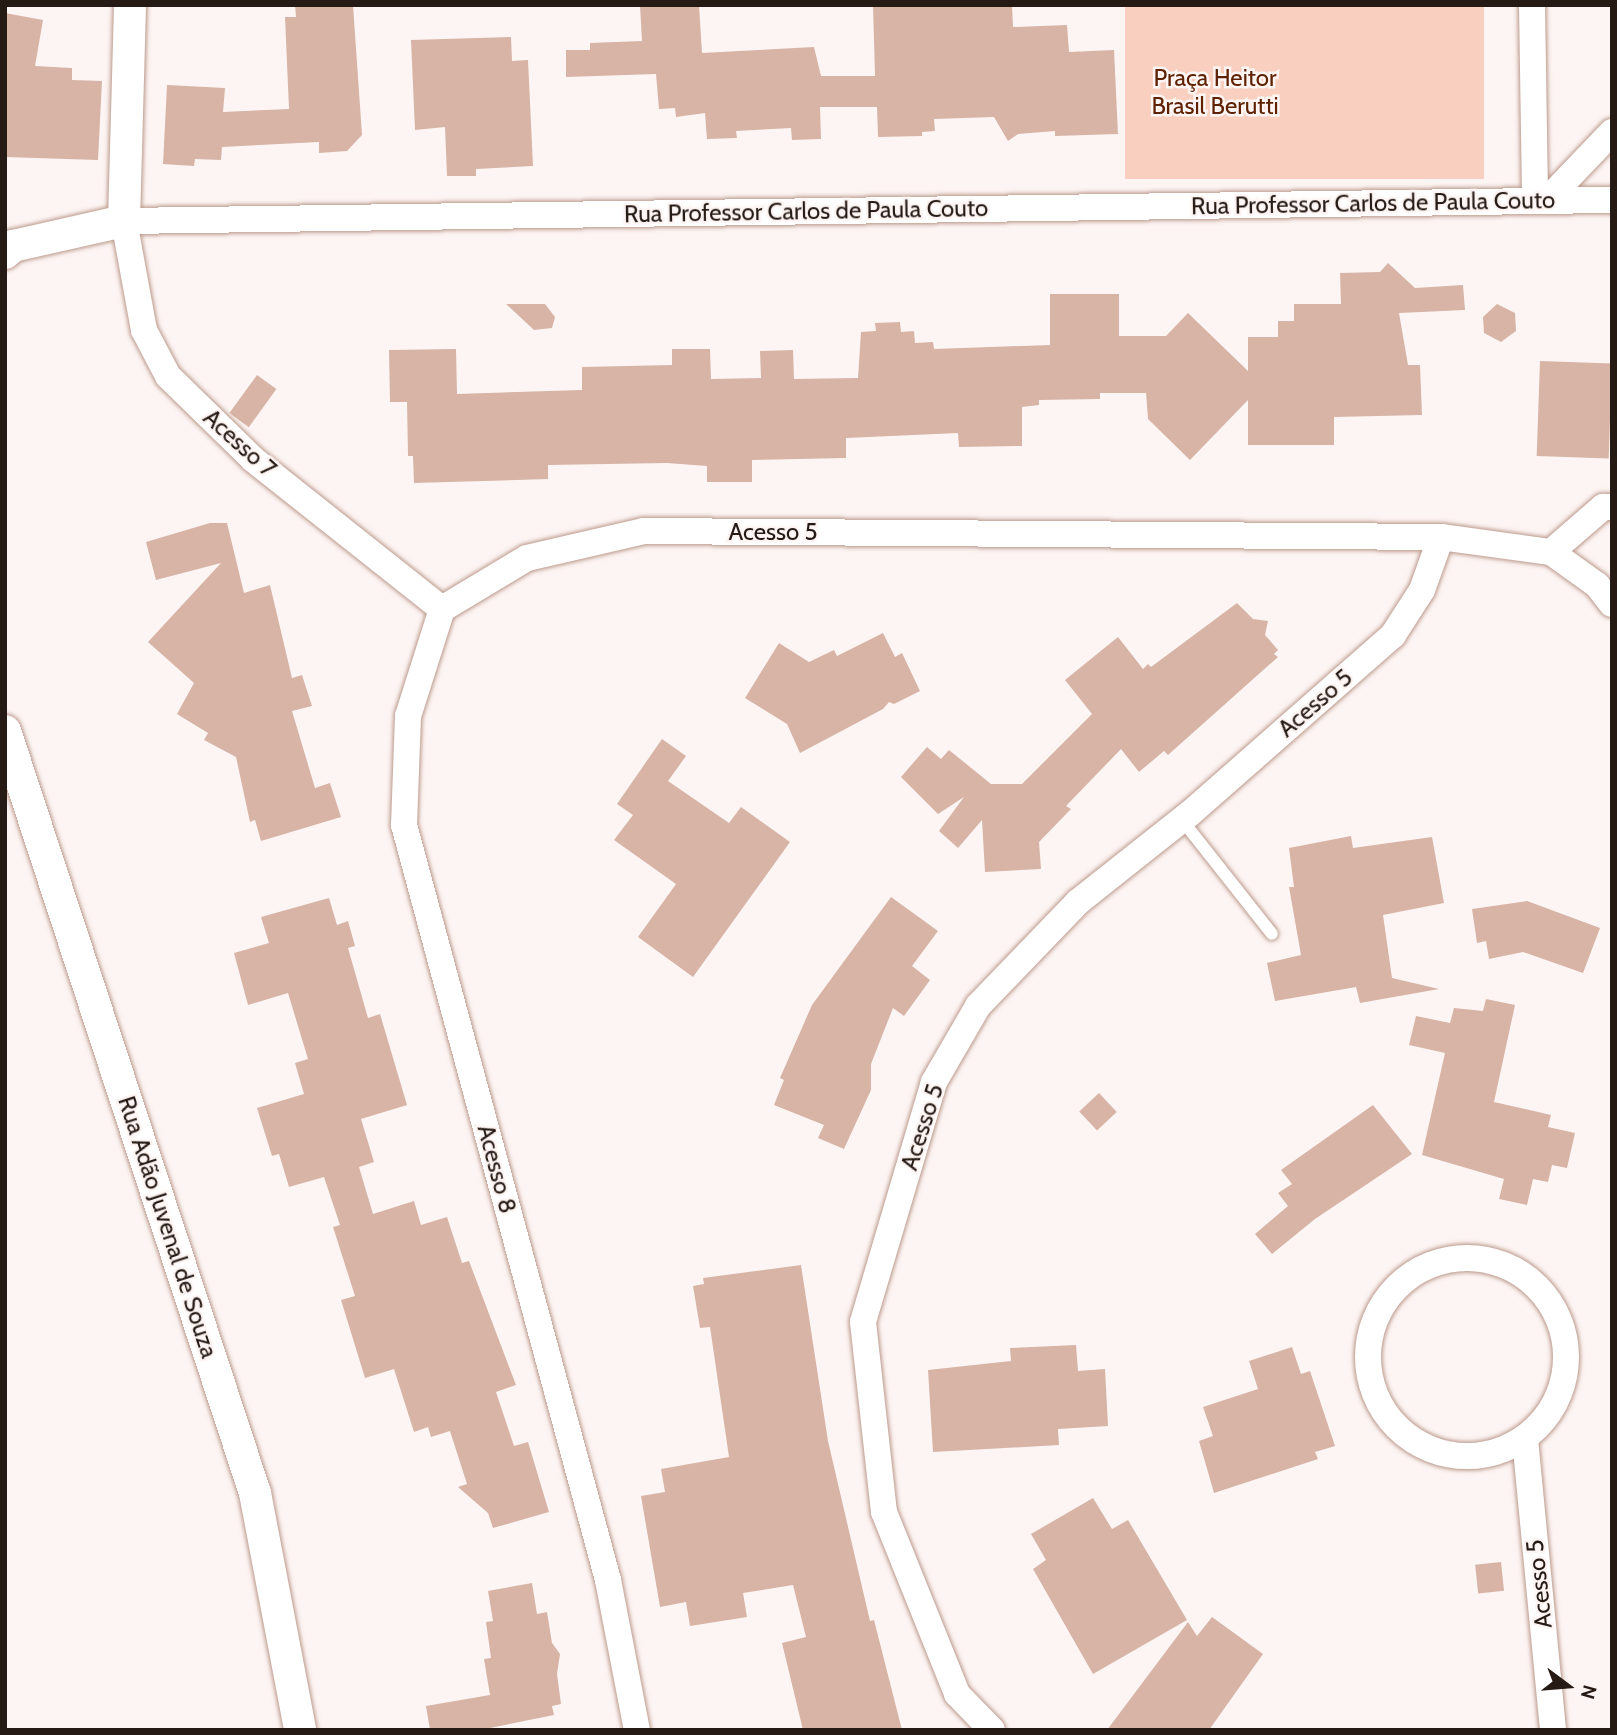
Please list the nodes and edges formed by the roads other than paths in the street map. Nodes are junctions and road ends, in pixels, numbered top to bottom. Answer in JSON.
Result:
{"nodes":[{"id":1,"x":130,"y":5,"type":"edge"},
{"id":2,"x":1532,"y":5,"type":"edge"},
{"id":3,"x":1612,"y":132,"type":"edge"},
{"id":4,"x":1541,"y":200,"type":"junction"},
{"id":5,"x":1612,"y":200,"type":"edge"},
{"id":6,"x":124,"y":221,"type":"junction"},
{"id":7,"x":5,"y":253,"type":"edge"},
{"id":8,"x":1612,"y":507,"type":"edge"},
{"id":9,"x":1441,"y":537,"type":"junction"},
{"id":10,"x":1551,"y":552,"type":"junction"},
{"id":11,"x":1612,"y":604,"type":"edge"},
{"id":12,"x":442,"y":609,"type":"junction"},
{"id":13,"x":5,"y":731,"type":"edge"},
{"id":14,"x":1182,"y":820,"type":"junction"},
{"id":15,"x":1272,"y":934,"type":"dead end"},
{"id":16,"x":1525,"y":1439,"type":"junction"},
{"id":17,"x":300,"y":1730,"type":"edge"},
{"id":18,"x":637,"y":1730,"type":"edge"},
{"id":19,"x":992,"y":1730,"type":"edge"},
{"id":20,"x":1553,"y":1730,"type":"edge"}],
"edges":[{"from":1,"to":6,"type":"street"},
{"from":2,"to":4,"type":"street"},
{"from":3,"to":4,"type":"street"},
{"from":4,"to":5,"type":"street","name":"Rua Professor Carlos de Paula Couto"},
{"from":4,"to":6,"type":"street","name":"Rua Professor Carlos de Paula Couto"},
{"from":6,"to":7,"type":"street","name":"Rua Professor Carlos de Paula Couto"},
{"from":6,"to":12,"type":"street","name":"Acesso 7"},
{"from":8,"to":10,"type":"street"},
{"from":9,"to":10,"type":"street"},
{"from":9,"to":12,"type":"street","name":"Acesso 5"},
{"from":9,"to":14,"type":"street","name":"Acesso 5"},
{"from":10,"to":11,"type":"street"},
{"from":12,"to":18,"type":"street","name":"Acesso 8"},
{"from":13,"to":17,"type":"street","name":"Rua Adão Juvenal de Souza"},
{"from":14,"to":15,"type":"lane"},
{"from":14,"to":19,"type":"street","name":"Acesso 5"},
{"from":16,"to":16,"type":"street"},
{"from":16,"to":20,"type":"street","name":"Acesso 5"}]}
